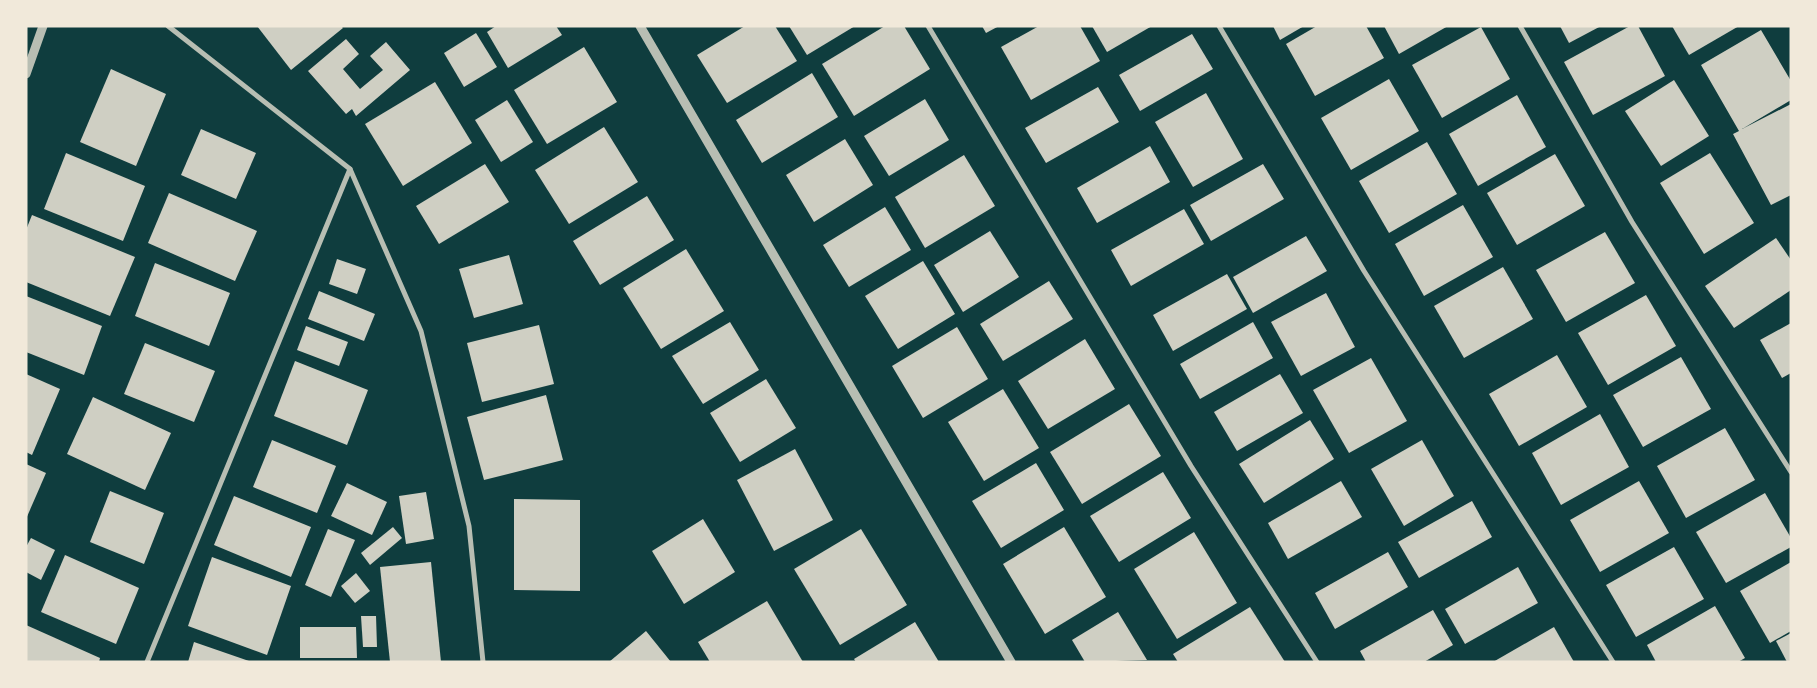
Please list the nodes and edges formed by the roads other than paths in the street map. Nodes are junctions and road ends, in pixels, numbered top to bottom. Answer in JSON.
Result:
{"nodes":[{"id":1,"x":43,"y":26,"type":"edge"},
{"id":2,"x":168,"y":26,"type":"edge"},
{"id":3,"x":640,"y":26,"type":"edge"},
{"id":4,"x":928,"y":26,"type":"edge"},
{"id":5,"x":1219,"y":26,"type":"edge"},
{"id":6,"x":1520,"y":26,"type":"edge"},
{"id":7,"x":26,"y":74,"type":"edge"},
{"id":8,"x":350,"y":169,"type":"junction"},
{"id":9,"x":1791,"y":472,"type":"edge"},
{"id":10,"x":147,"y":662,"type":"edge"},
{"id":11,"x":483,"y":662,"type":"edge"},
{"id":12,"x":1011,"y":662,"type":"edge"},
{"id":13,"x":1317,"y":662,"type":"edge"},
{"id":14,"x":1613,"y":662,"type":"edge"}],
"edges":[{"from":1,"to":7,"type":"street"},
{"from":2,"to":8,"type":"street"},
{"from":3,"to":12,"type":"street"},
{"from":4,"to":13,"type":"street"},
{"from":5,"to":14,"type":"street"},
{"from":6,"to":9,"type":"street"},
{"from":8,"to":10,"type":"street"},
{"from":8,"to":11,"type":"street"}]}
